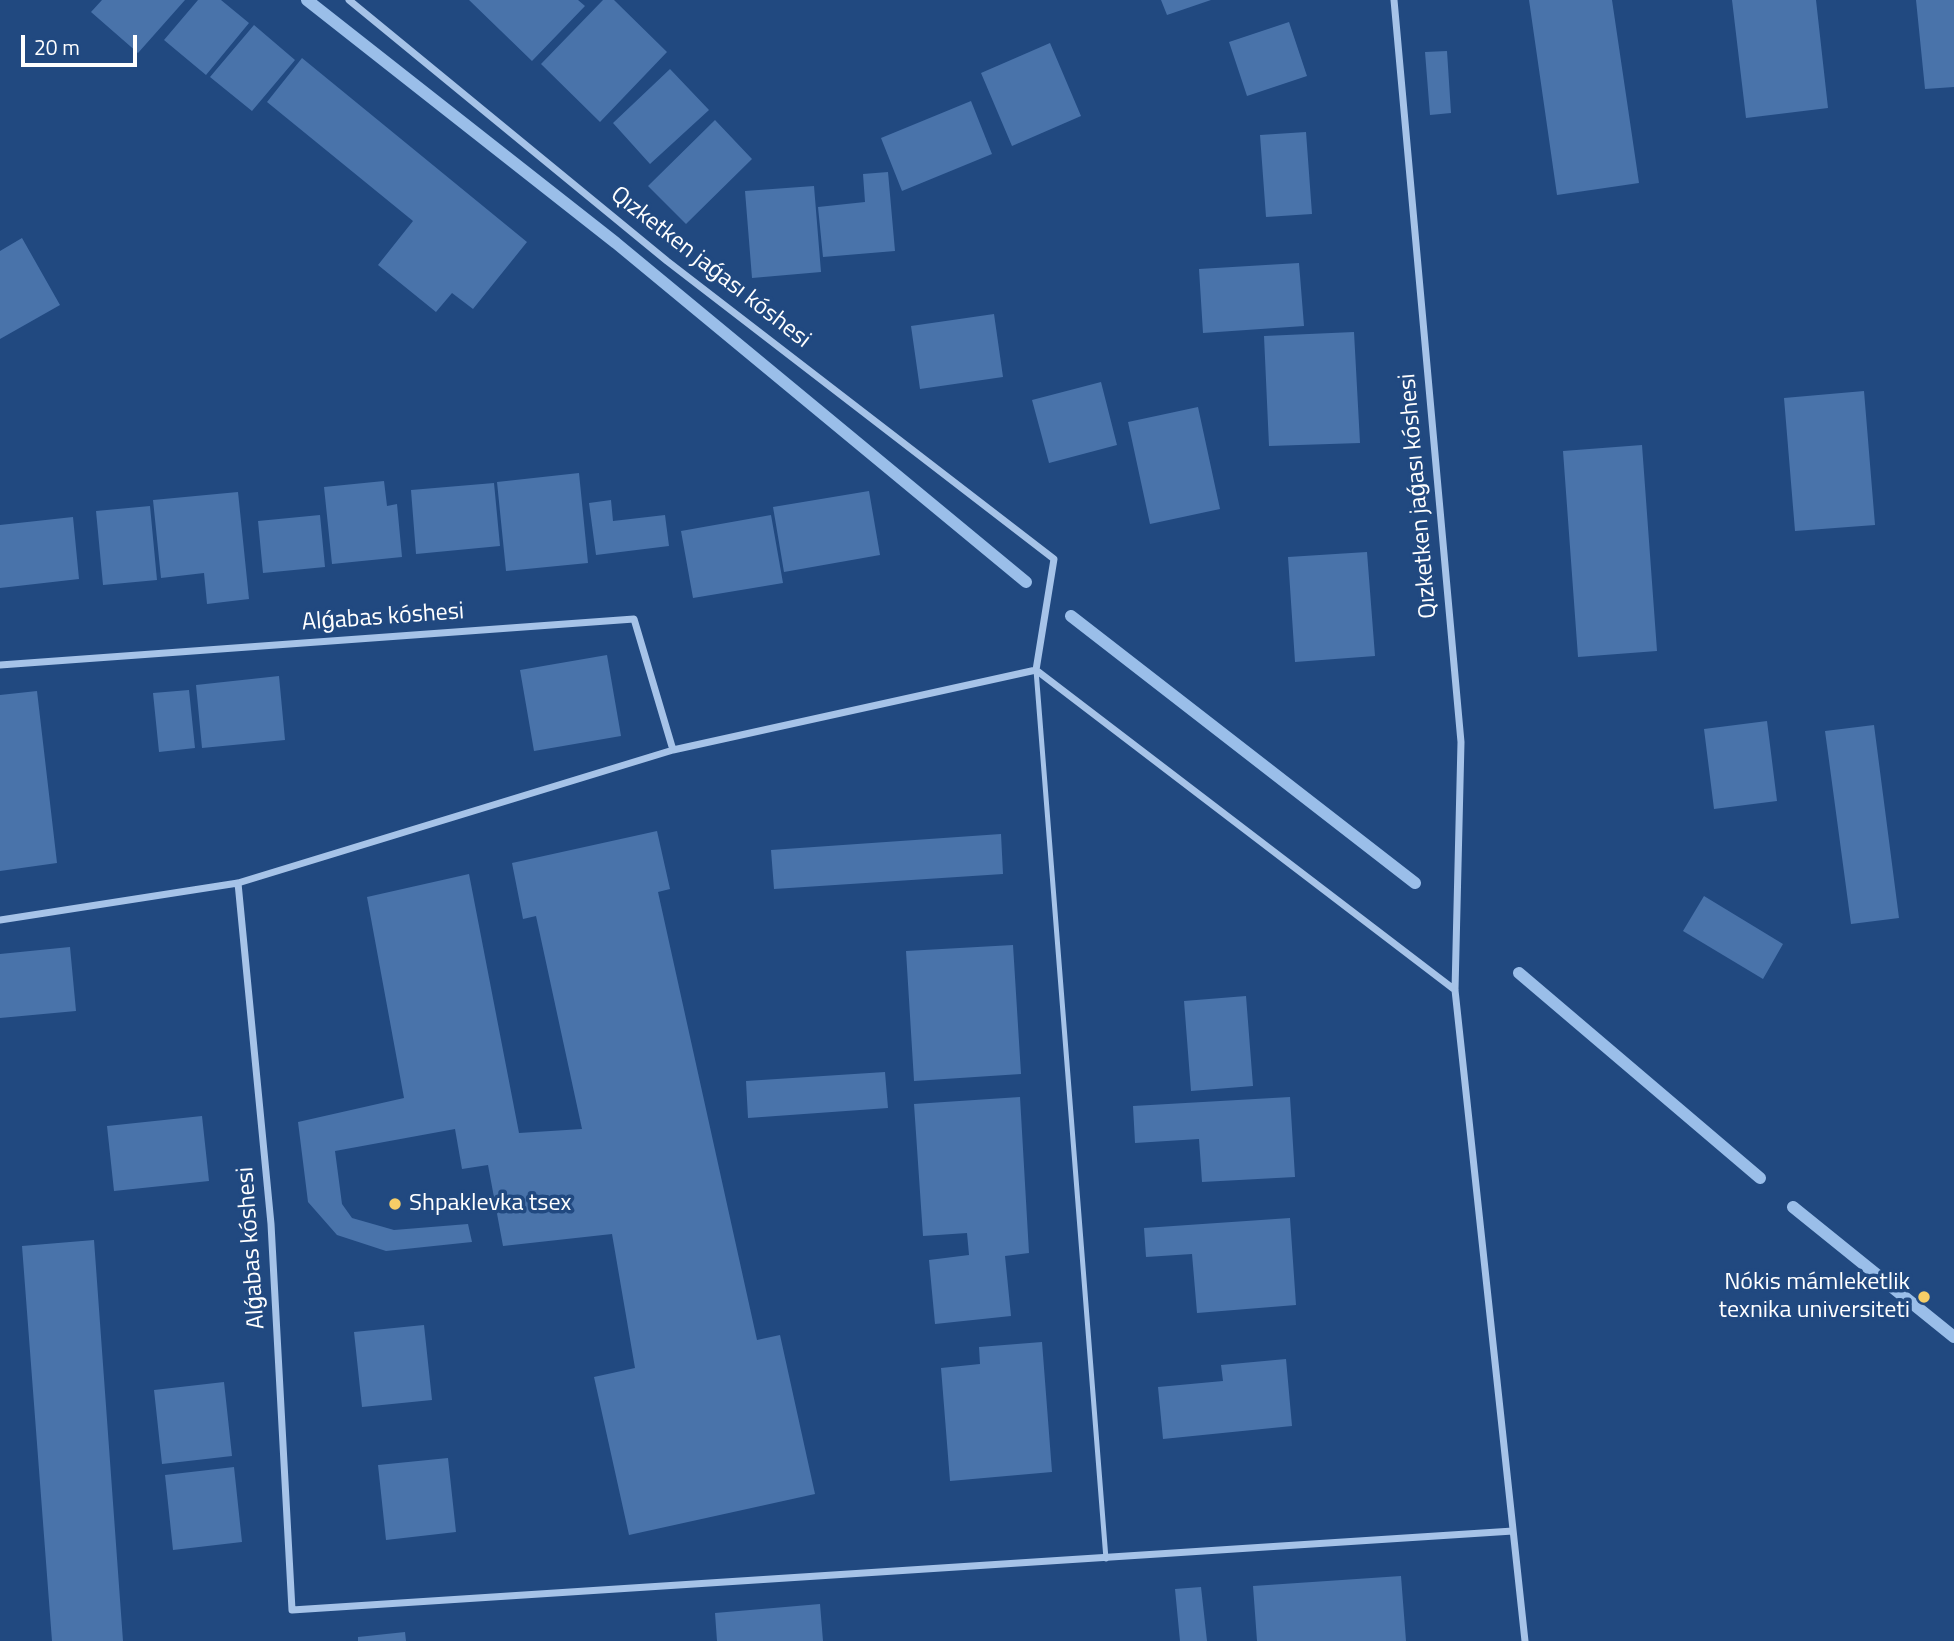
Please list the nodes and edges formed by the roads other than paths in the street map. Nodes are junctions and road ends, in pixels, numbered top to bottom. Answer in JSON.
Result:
{"nodes":[{"id":1,"x":349,"y":0,"type":"edge"},
{"id":2,"x":1394,"y":0,"type":"edge"},
{"id":3,"x":0,"y":665,"type":"edge"},
{"id":4,"x":1037,"y":670,"type":"junction"},
{"id":5,"x":673,"y":750,"type":"junction"},
{"id":6,"x":238,"y":883,"type":"junction"},
{"id":7,"x":0,"y":920,"type":"edge"},
{"id":8,"x":1455,"y":990,"type":"junction"},
{"id":9,"x":1513,"y":1531,"type":"junction"},
{"id":10,"x":1106,"y":1559,"type":"junction"},
{"id":11,"x":1525,"y":1641,"type":"edge"}],
"edges":[{"from":1,"to":4,"type":"street","name":"Qızketken jaǵası kóshesi"},
{"from":2,"to":8,"type":"street","name":"Qızketken jaǵası kóshesi"},
{"from":3,"to":5,"type":"street","name":"Alǵabas kóshesi"},
{"from":4,"to":5,"type":"street"},
{"from":4,"to":8,"type":"street"},
{"from":4,"to":10,"type":"lane"},
{"from":5,"to":6,"type":"street"},
{"from":6,"to":7,"type":"street"},
{"from":6,"to":10,"type":"street","name":"Alǵabas kóshesi"},
{"from":8,"to":9,"type":"street","name":"Qızketken jaǵası kóshesi"},
{"from":9,"to":10,"type":"street"},
{"from":9,"to":11,"type":"street","name":"Qızketken jaǵası kóshesi"}]}
